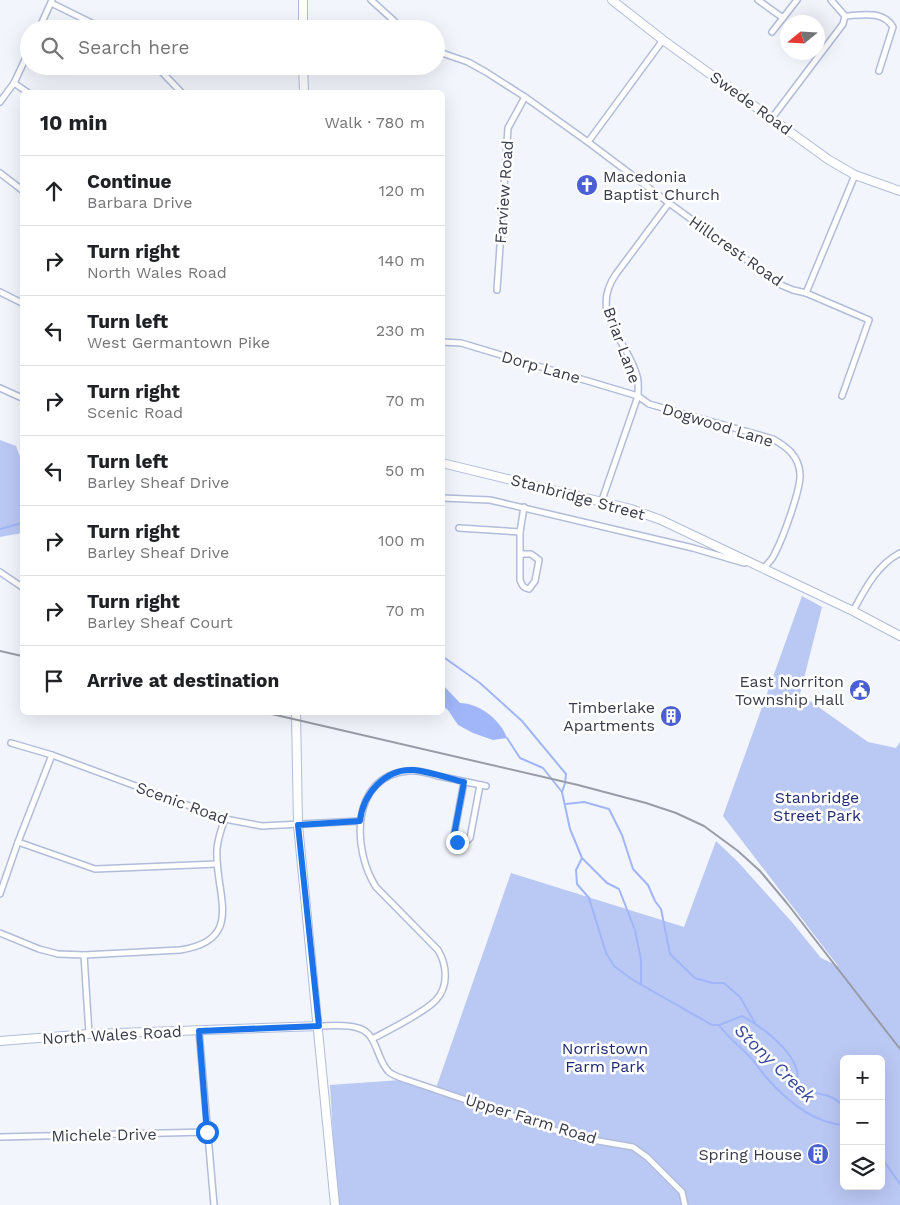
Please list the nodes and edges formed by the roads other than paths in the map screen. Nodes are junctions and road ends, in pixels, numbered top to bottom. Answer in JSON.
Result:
{"nodes":[{"id":1,"x":303,"y":0,"type":"edge"},
{"id":2,"x":371,"y":0,"type":"edge"},
{"id":3,"x":758,"y":0,"type":"edge"},
{"id":4,"x":796,"y":0,"type":"edge"},
{"id":5,"x":831,"y":0,"type":"edge"},
{"id":6,"x":52,"y":1,"type":"edge"},
{"id":7,"x":615,"y":1,"type":"edge"},
{"id":8,"x":785,"y":15,"type":"edge"},
{"id":9,"x":780,"y":16,"type":"edge"},
{"id":10,"x":845,"y":16,"type":"junction"},
{"id":11,"x":43,"y":20,"type":"edge"},
{"id":12,"x":87,"y":20,"type":"edge"},
{"id":13,"x":303,"y":20,"type":"edge"},
{"id":14,"x":393,"y":20,"type":"edge"},
{"id":15,"x":780,"y":22,"type":"edge"},
{"id":16,"x":772,"y":32,"type":"dead end"},
{"id":17,"x":663,"y":40,"type":"junction"},
{"id":18,"x":445,"y":55,"type":"edge"},
{"id":19,"x":20,"y":70,"type":"edge"},
{"id":20,"x":879,"y":71,"type":"dead end"},
{"id":21,"x":165,"y":75,"type":"edge"},
{"id":22,"x":304,"y":75,"type":"edge"},
{"id":23,"x":14,"y":83,"type":"junction"},
{"id":24,"x":24,"y":90,"type":"edge"},
{"id":25,"x":180,"y":90,"type":"edge"},
{"id":26,"x":304,"y":90,"type":"edge"},
{"id":27,"x":525,"y":97,"type":"junction"},
{"id":28,"x":0,"y":102,"type":"edge"},
{"id":29,"x":772,"y":118,"type":"junction"},
{"id":30,"x":588,"y":142,"type":"junction"},
{"id":31,"x":0,"y":174,"type":"edge"},
{"id":32,"x":855,"y":175,"type":"junction"},
{"id":33,"x":20,"y":189,"type":"edge"},
{"id":34,"x":900,"y":191,"type":"edge"},
{"id":35,"x":669,"y":203,"type":"junction"},
{"id":36,"x":498,"y":290,"type":"dead end"},
{"id":37,"x":0,"y":292,"type":"edge"},
{"id":38,"x":806,"y":293,"type":"junction"},
{"id":39,"x":20,"y":302,"type":"edge"},
{"id":40,"x":445,"y":342,"type":"edge"},
{"id":41,"x":0,"y":388,"type":"edge"},
{"id":42,"x":638,"y":396,"type":"junction"},
{"id":43,"x":842,"y":396,"type":"dead end"},
{"id":44,"x":20,"y":397,"type":"edge"},
{"id":45,"x":445,"y":464,"type":"edge"},
{"id":46,"x":445,"y":498,"type":"edge"},
{"id":47,"x":602,"y":500,"type":"junction"},
{"id":48,"x":524,"y":508,"type":"junction"},
{"id":49,"x":459,"y":528,"type":"dead end"},
{"id":50,"x":520,"y":532,"type":"junction"},
{"id":51,"x":900,"y":553,"type":"edge"},
{"id":52,"x":521,"y":554,"type":"junction"},
{"id":53,"x":764,"y":568,"type":"junction"},
{"id":54,"x":0,"y":572,"type":"edge"},
{"id":55,"x":20,"y":586,"type":"edge"},
{"id":56,"x":853,"y":610,"type":"junction"},
{"id":57,"x":900,"y":636,"type":"edge"},
{"id":58,"x":296,"y":715,"type":"edge"},
{"id":59,"x":11,"y":743,"type":"dead end"},
{"id":60,"x":52,"y":755,"type":"junction"},
{"id":61,"x":464,"y":782,"type":"junction"},
{"id":62,"x":480,"y":785,"type":"junction"},
{"id":63,"x":486,"y":786,"type":"dead end"},
{"id":64,"x":225,"y":819,"type":"junction"},
{"id":65,"x":360,"y":821,"type":"junction"},
{"id":66,"x":298,"y":825,"type":"junction"},
{"id":67,"x":18,"y":842,"type":"junction"},
{"id":68,"x":217,"y":864,"type":"junction"},
{"id":69,"x":0,"y":894,"type":"edge"},
{"id":70,"x":0,"y":933,"type":"edge"},
{"id":71,"x":84,"y":956,"type":"junction"},
{"id":72,"x":319,"y":1026,"type":"junction"},
{"id":73,"x":199,"y":1031,"type":"junction"},
{"id":74,"x":89,"y":1034,"type":"junction"},
{"id":75,"x":372,"y":1039,"type":"junction"},
{"id":76,"x":0,"y":1041,"type":"edge"},
{"id":77,"x":207,"y":1132,"type":"junction"},
{"id":78,"x":0,"y":1137,"type":"edge"},
{"id":79,"x":214,"y":1205,"type":"edge"},
{"id":80,"x":335,"y":1205,"type":"edge"},
{"id":81,"x":685,"y":1205,"type":"edge"}],
"edges":[{"from":1,"to":13,"type":"main road"},
{"from":2,"to":14,"type":"street"},
{"from":3,"to":9,"type":"street"},
{"from":4,"to":8,"type":"street"},
{"from":5,"to":10,"type":"street"},
{"from":6,"to":11,"type":"street"},
{"from":6,"to":12,"type":"street"},
{"from":7,"to":17,"type":"main road","name":"Swede Road"},
{"from":10,"to":20,"type":"street"},
{"from":10,"to":29,"type":"street"},
{"from":15,"to":16,"type":"street"},
{"from":17,"to":29,"type":"main road","name":"Swede Road"},
{"from":17,"to":30,"type":"street"},
{"from":18,"to":27,"type":"street","name":"Hillcrest Road"},
{"from":19,"to":23,"type":"street"},
{"from":21,"to":25,"type":"street"},
{"from":22,"to":26,"type":"main road"},
{"from":23,"to":24,"type":"street"},
{"from":23,"to":28,"type":"street"},
{"from":27,"to":30,"type":"street","name":"Hillcrest Road"},
{"from":27,"to":36,"type":"street","name":"Farview Road"},
{"from":29,"to":32,"type":"main road","name":"Swede Road"},
{"from":30,"to":35,"type":"street","name":"Hillcrest Road"},
{"from":31,"to":33,"type":"street"},
{"from":32,"to":34,"type":"main road","name":"Swede Road"},
{"from":32,"to":38,"type":"street"},
{"from":35,"to":38,"type":"street","name":"Hillcrest Road"},
{"from":35,"to":42,"type":"street","name":"Briar Lane"},
{"from":37,"to":39,"type":"street"},
{"from":38,"to":43,"type":"street","name":"Hillcrest Road"},
{"from":40,"to":42,"type":"street","name":"Dorp Lane"},
{"from":41,"to":44,"type":"street"},
{"from":42,"to":47,"type":"street","name":"Briar Lane"},
{"from":42,"to":53,"type":"street","name":"Dogwood Lane"},
{"from":45,"to":47,"type":"main road","name":"Stanbridge Street"},
{"from":46,"to":48,"type":"street","name":"Stanbridge Street"},
{"from":47,"to":53,"type":"main road","name":"Stanbridge Street"},
{"from":48,"to":50,"type":"street"},
{"from":48,"to":53,"type":"street","name":"Stanbridge Street"},
{"from":49,"to":50,"type":"street"},
{"from":50,"to":52,"type":"street"},
{"from":51,"to":56,"type":"street"},
{"from":52,"to":52,"type":"street"},
{"from":53,"to":56,"type":"main road","name":"Stanbridge Street"},
{"from":54,"to":55,"type":"street"},
{"from":56,"to":57,"type":"main road","name":"Stanbridge Street"},
{"from":58,"to":66,"type":"main road"},
{"from":59,"to":60,"type":"street","name":"Scenic Road"},
{"from":60,"to":64,"type":"street","name":"Scenic Road"},
{"from":60,"to":67,"type":"street"},
{"from":61,"to":62,"type":"street"},
{"from":61,"to":62,"type":"street"},
{"from":61,"to":65,"type":"street"},
{"from":62,"to":63,"type":"street"},
{"from":64,"to":66,"type":"street","name":"Scenic Road"},
{"from":64,"to":68,"type":"street"},
{"from":65,"to":66,"type":"street","name":"Scenic Road"},
{"from":65,"to":75,"type":"street"},
{"from":66,"to":72,"type":"main road"},
{"from":67,"to":68,"type":"street"},
{"from":67,"to":69,"type":"street"},
{"from":68,"to":71,"type":"street"},
{"from":70,"to":71,"type":"street"},
{"from":71,"to":74,"type":"street"},
{"from":72,"to":73,"type":"main road","name":"North Wales Road"},
{"from":72,"to":75,"type":"street","name":"North Wales Road"},
{"from":72,"to":80,"type":"main road"},
{"from":73,"to":74,"type":"main road","name":"North Wales Road"},
{"from":73,"to":77,"type":"street"},
{"from":74,"to":76,"type":"main road","name":"North Wales Road"},
{"from":75,"to":81,"type":"street","name":"Upper Farm Road"},
{"from":77,"to":78,"type":"street","name":"Michele Drive"},
{"from":77,"to":79,"type":"street"}]}
